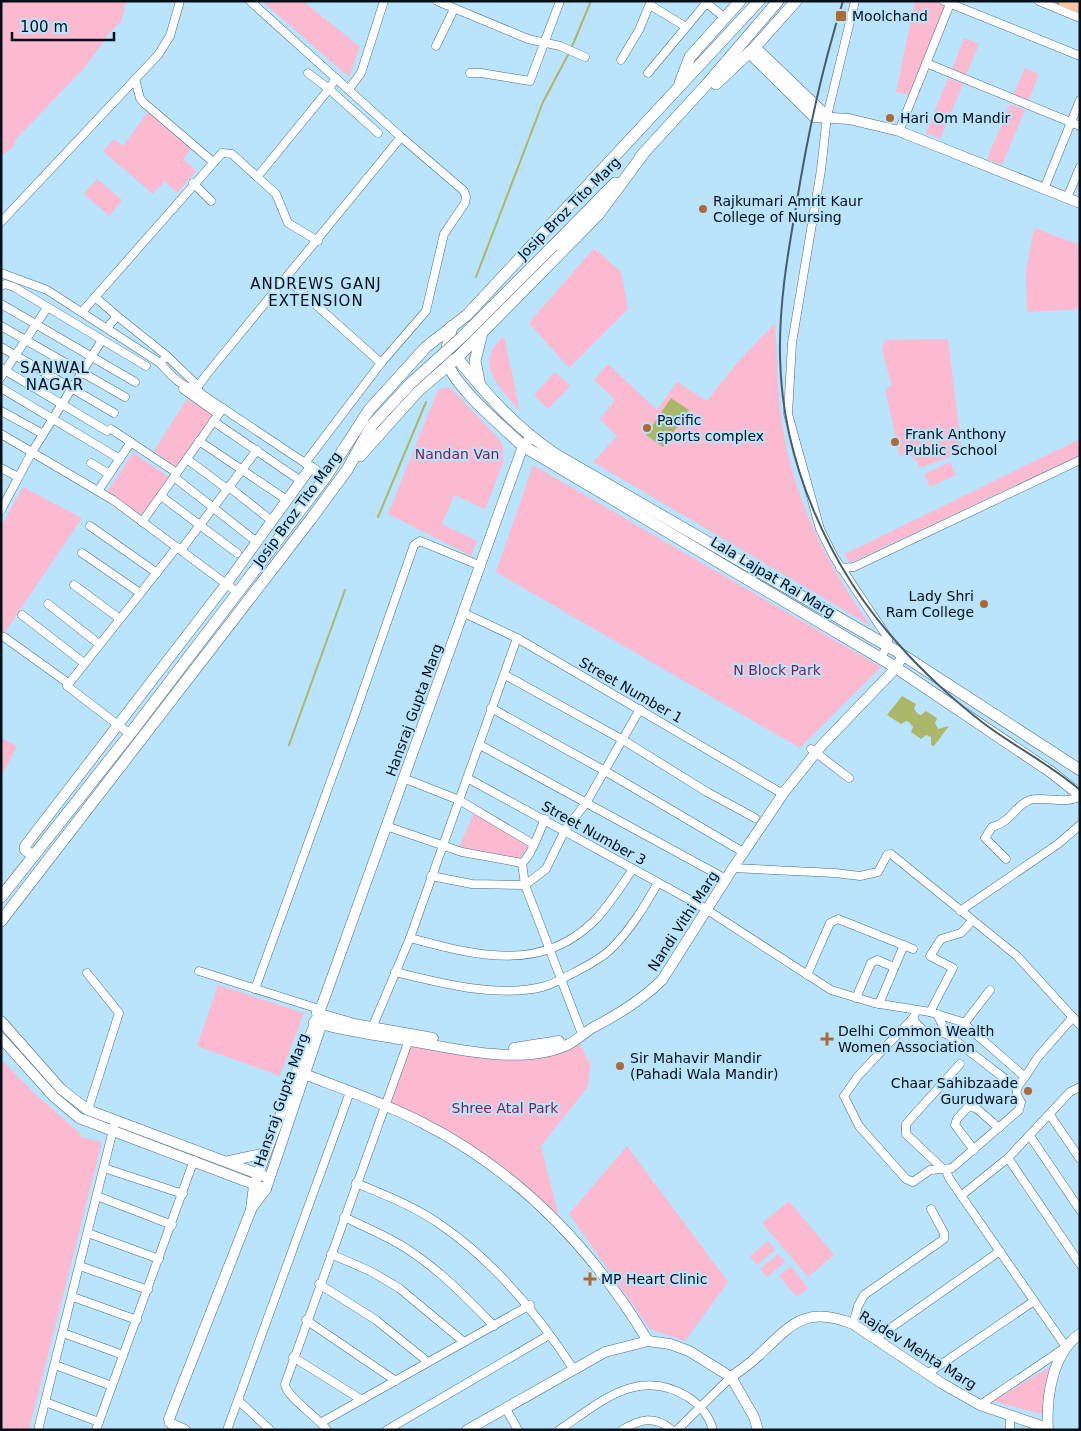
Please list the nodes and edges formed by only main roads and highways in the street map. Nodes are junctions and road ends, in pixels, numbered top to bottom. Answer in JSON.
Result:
{"nodes":[{"id":1,"x":740,"y":1,"type":"edge"},
{"id":2,"x":759,"y":1,"type":"edge"},
{"id":3,"x":778,"y":1,"type":"edge"},
{"id":4,"x":796,"y":1,"type":"edge"},
{"id":5,"x":1064,"y":1,"type":"edge"},
{"id":6,"x":1080,"y":7,"type":"edge"},
{"id":7,"x":677,"y":90,"type":"junction"},
{"id":8,"x":692,"y":101,"type":"junction"},
{"id":9,"x":644,"y":153,"type":"junction"},
{"id":10,"x":452,"y":326,"type":"junction"},
{"id":11,"x":482,"y":332,"type":"junction"},
{"id":12,"x":413,"y":360,"type":"junction"},
{"id":13,"x":453,"y":362,"type":"junction"},
{"id":14,"x":433,"y":379,"type":"junction"},
{"id":15,"x":458,"y":380,"type":"junction"},
{"id":16,"x":481,"y":390,"type":"junction"},
{"id":17,"x":527,"y":442,"type":"junction"},
{"id":18,"x":347,"y":470,"type":"junction"},
{"id":19,"x":774,"y":581,"type":"junction"},
{"id":20,"x":792,"y":591,"type":"junction"},
{"id":21,"x":768,"y":592,"type":"junction"},
{"id":22,"x":786,"y":602,"type":"junction"},
{"id":23,"x":1080,"y":770,"type":"edge"},
{"id":24,"x":1080,"y":795,"type":"edge"},
{"id":25,"x":1,"y":898,"type":"edge"},
{"id":26,"x":1,"y":921,"type":"edge"}],
"edges":[{"from":1,"to":7,"type":"main road"},
{"from":2,"to":7,"type":"main road","name":"Josip Broz Tito Marg"},
{"from":3,"to":8,"type":"main road"},
{"from":4,"to":8,"type":"main road"},
{"from":5,"to":6,"type":"main road"},
{"from":7,"to":10,"type":"main road","name":"Josip Broz Tito Marg"},
{"from":8,"to":9,"type":"main road","name":"Josip Broz Tito Marg"},
{"from":9,"to":11,"type":"main road"},
{"from":9,"to":18,"type":"main road","name":"Josip Broz Tito Marg","bridge":true},
{"from":10,"to":12,"type":"main road","name":"Josip Broz Tito Marg"},
{"from":10,"to":13,"type":"main road"},
{"from":11,"to":13,"type":"main road"},
{"from":11,"to":16,"type":"main road"},
{"from":12,"to":14,"type":"main road"},
{"from":12,"to":25,"type":"main road","name":"Josip Broz Tito Marg"},
{"from":13,"to":14,"type":"main road"},
{"from":13,"to":15,"type":"main road","name":"Lala Lajpat Rai Marg"},
{"from":13,"to":16,"type":"main road","name":"Lala Lajpat Rai Marg"},
{"from":14,"to":15,"type":"main road"},
{"from":14,"to":18,"type":"main road"},
{"from":15,"to":17,"type":"main road","name":"Lala Lajpat Rai Marg"},
{"from":16,"to":17,"type":"main road","name":"Lala Lajpat Rai Marg"},
{"from":17,"to":19,"type":"main road","name":"Lala Lajpat Rai Marg"},
{"from":17,"to":21,"type":"main road","name":"Lala Lajpat Rai Marg"},
{"from":18,"to":26,"type":"main road","name":"Josip Broz Tito Marg"},
{"from":19,"to":20,"type":"main road","name":"Lala Lajpat Rai Marg"},
{"from":19,"to":21,"type":"main road"},
{"from":20,"to":22,"type":"main road"},
{"from":20,"to":23,"type":"main road","name":"Lala Lajpat Rai Marg"},
{"from":21,"to":22,"type":"main road","name":"Lala Lajpat Rai Marg"},
{"from":22,"to":24,"type":"main road","name":"Lala Lajpat Rai Marg"}]}
